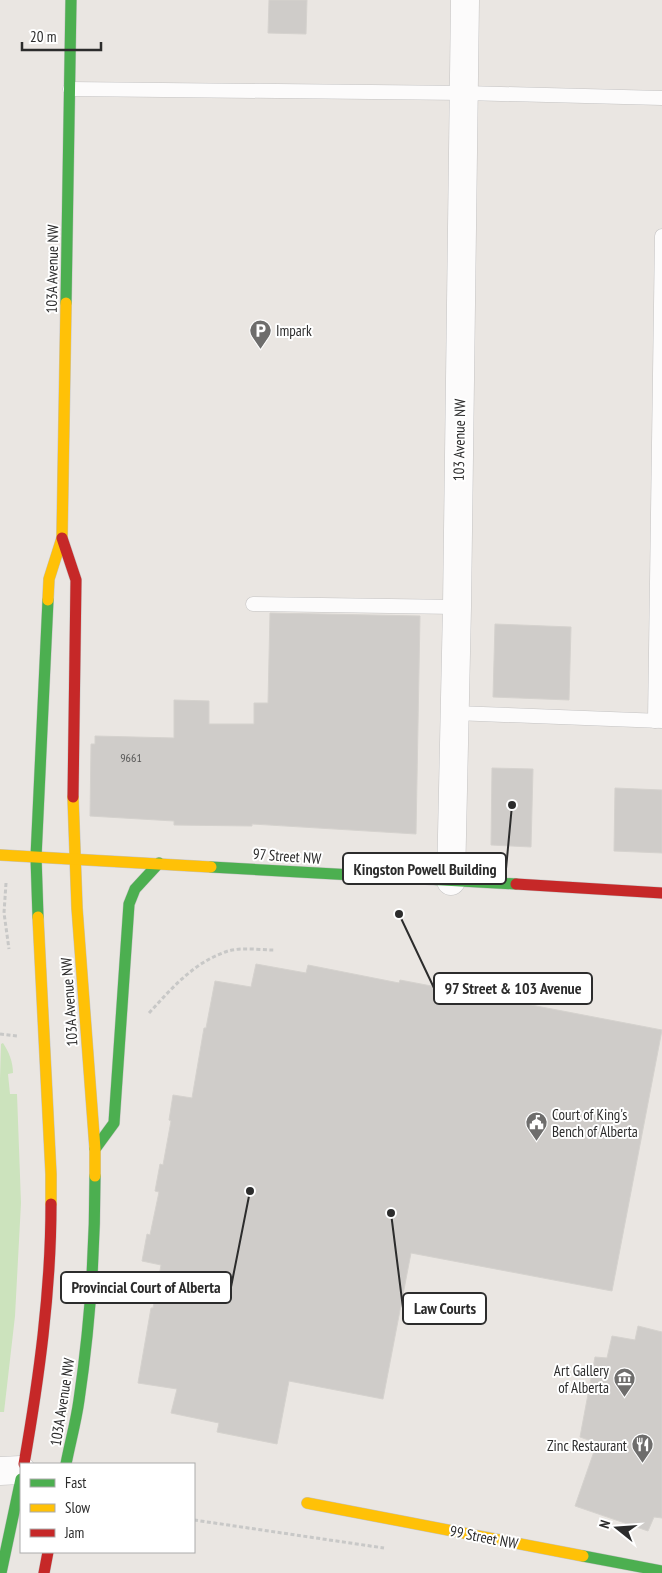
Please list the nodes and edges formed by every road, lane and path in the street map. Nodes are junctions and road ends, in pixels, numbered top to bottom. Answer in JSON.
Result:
{"nodes":[{"id":1,"x":71,"y":0,"type":"edge"},
{"id":2,"x":465,"y":0,"type":"edge"},
{"id":3,"x":70,"y":89,"type":"junction"},
{"id":4,"x":465,"y":93,"type":"junction"},
{"id":5,"x":662,"y":98,"type":"edge"},
{"id":6,"x":662,"y":236,"type":"edge"},
{"id":7,"x":62,"y":538,"type":"junction"},
{"id":8,"x":254,"y":604,"type":"dead end"},
{"id":9,"x":457,"y":607,"type":"junction"},
{"id":10,"x":455,"y":713,"type":"junction"},
{"id":11,"x":658,"y":721,"type":"edge"},
{"id":12,"x":0,"y":856,"type":"edge"},
{"id":13,"x":36,"y":857,"type":"junction"},
{"id":14,"x":75,"y":859,"type":"junction"},
{"id":15,"x":159,"y":863,"type":"junction"},
{"id":16,"x":450,"y":881,"type":"junction"},
{"id":17,"x":662,"y":893,"type":"edge"},
{"id":18,"x":4,"y":913,"type":"dead end"},
{"id":19,"x":275,"y":950,"type":"dead end"},
{"id":20,"x":10,"y":957,"type":"dead end"},
{"id":21,"x":148,"y":1013,"type":"dead end"},
{"id":22,"x":17,"y":1027,"type":"dead end"},
{"id":23,"x":0,"y":1034,"type":"edge"},
{"id":24,"x":18,"y":1036,"type":"junction"},
{"id":25,"x":18,"y":1045,"type":"dead end"},
{"id":26,"x":95,"y":1149,"type":"junction"},
{"id":27,"x":24,"y":1463,"type":"edge"},
{"id":28,"x":66,"y":1463,"type":"edge"},
{"id":29,"x":20,"y":1470,"type":"edge"},
{"id":30,"x":0,"y":1471,"type":"edge"},
{"id":31,"x":20,"y":1484,"type":"edge"},
{"id":32,"x":307,"y":1503,"type":"dead end"},
{"id":33,"x":195,"y":1520,"type":"edge"},
{"id":34,"x":391,"y":1549,"type":"dead end"},
{"id":35,"x":48,"y":1553,"type":"edge"},
{"id":36,"x":662,"y":1571,"type":"edge"},
{"id":37,"x":1,"y":1573,"type":"edge"},
{"id":38,"x":44,"y":1573,"type":"edge"}],
"edges":[{"from":1,"to":3,"type":"main road","name":"103A Avenue NW"},
{"from":2,"to":4,"type":"street","name":"103 Avenue NW"},
{"from":3,"to":4,"type":"lane"},
{"from":3,"to":7,"type":"main road","name":"103A Avenue NW"},
{"from":4,"to":5,"type":"lane"},
{"from":4,"to":9,"type":"street","name":"103 Avenue NW"},
{"from":6,"to":11,"type":"lane"},
{"from":7,"to":13,"type":"main road","name":"103A Avenue NW"},
{"from":7,"to":14,"type":"main road","name":"103A Avenue NW"},
{"from":8,"to":9,"type":"lane"},
{"from":9,"to":10,"type":"street","name":"103 Avenue NW"},
{"from":10,"to":11,"type":"lane"},
{"from":10,"to":16,"type":"street","name":"103 Avenue NW"},
{"from":12,"to":13,"type":"main road","name":"97 Street NW"},
{"from":13,"to":14,"type":"main road","name":"97 Street NW"},
{"from":13,"to":27,"type":"main road","name":"103A Avenue NW"},
{"from":14,"to":15,"type":"main road","name":"97 Street NW"},
{"from":14,"to":26,"type":"main road","name":"103A Avenue NW"},
{"from":15,"to":16,"type":"main road","name":"97 Street NW"},
{"from":15,"to":26,"type":"main road"},
{"from":16,"to":17,"type":"main road","name":"97 Street NW"},
{"from":18,"to":20,"type":"path"},
{"from":19,"to":21,"type":"path"},
{"from":22,"to":24,"type":"path"},
{"from":23,"to":24,"type":"path"},
{"from":24,"to":25,"type":"path"},
{"from":26,"to":28,"type":"main road","name":"103A Avenue NW"},
{"from":29,"to":30,"type":"street"},
{"from":31,"to":37,"type":"main road"},
{"from":32,"to":36,"type":"main road","name":"99 Street NW"},
{"from":33,"to":34,"type":"path"},
{"from":35,"to":38,"type":"main road"}]}
